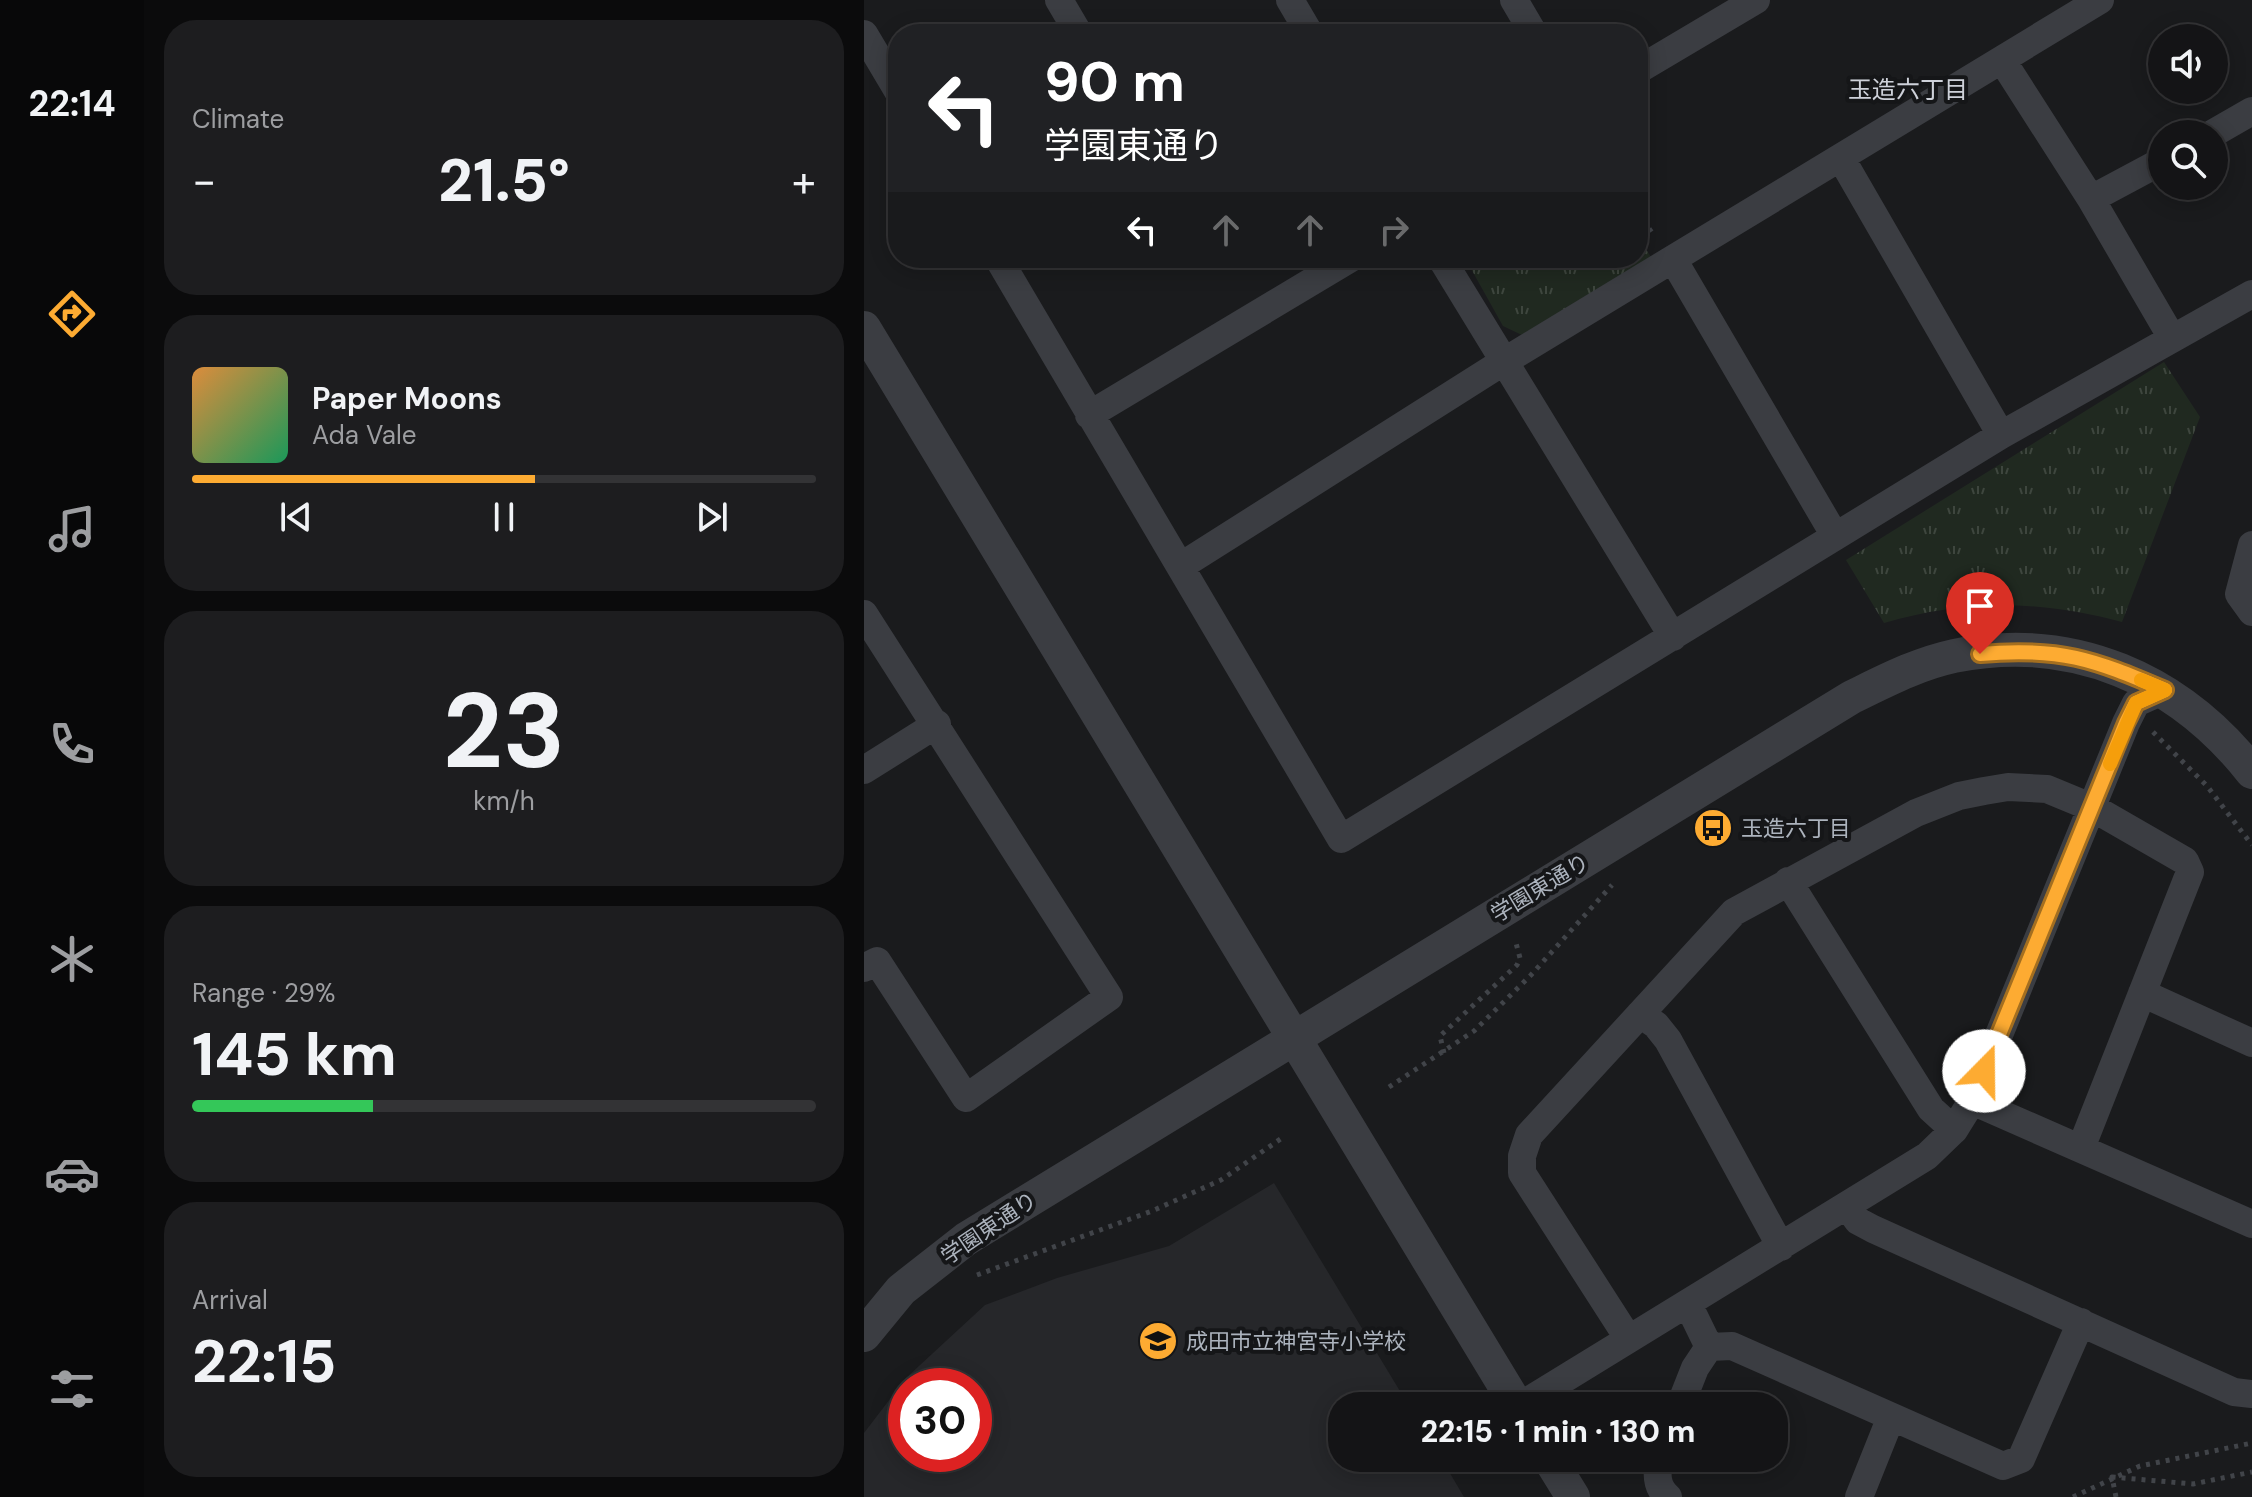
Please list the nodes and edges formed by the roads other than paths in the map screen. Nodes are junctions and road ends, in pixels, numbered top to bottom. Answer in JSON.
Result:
{"nodes":[{"id":1,"x":1059,"y":0,"type":"edge"},
{"id":2,"x":1290,"y":0,"type":"edge"},
{"id":3,"x":1514,"y":0,"type":"edge"},
{"id":4,"x":2100,"y":0,"type":"edge"},
{"id":5,"x":1745,"y":3,"type":"edge"},
{"id":6,"x":1073,"y":24,"type":"edge"},
{"id":7,"x":1304,"y":24,"type":"edge"},
{"id":8,"x":1528,"y":24,"type":"edge"},
{"id":9,"x":864,"y":34,"type":"edge"},
{"id":10,"x":2002,"y":60,"type":"junction"},
{"id":11,"x":1648,"y":64,"type":"edge"},
{"id":12,"x":888,"y":74,"type":"edge"},
{"id":13,"x":2252,"y":111,"type":"edge"},
{"id":14,"x":2228,"y":125,"type":"edge"},
{"id":15,"x":1841,"y":158,"type":"junction"},
{"id":16,"x":2148,"y":168,"type":"edge"},
{"id":17,"x":2091,"y":199,"type":"junction"},
{"id":18,"x":1674,"y":261,"type":"junction"},
{"id":19,"x":1012,"y":268,"type":"edge"},
{"id":20,"x":1334,"y":268,"type":"edge"},
{"id":21,"x":1447,"y":268,"type":"edge"},
{"id":22,"x":2252,"y":294,"type":"edge"},
{"id":23,"x":864,"y":328,"type":"edge"},
{"id":24,"x":2172,"y":338,"type":"junction"},
{"id":25,"x":1503,"y":362,"type":"junction"},
{"id":26,"x":1089,"y":415,"type":"junction"},
{"id":27,"x":2001,"y":435,"type":"junction"},
{"id":28,"x":1835,"y":536,"type":"junction"},
{"id":29,"x":2252,"y":545,"type":"edge"},
{"id":30,"x":1181,"y":566,"type":"junction"},
{"id":31,"x":2252,"y":612,"type":"edge"},
{"id":32,"x":864,"y":614,"type":"edge"},
{"id":33,"x":1673,"y":637,"type":"junction"},
{"id":34,"x":2165,"y":690,"type":"junction"},
{"id":35,"x":937,"y":724,"type":"junction"},
{"id":36,"x":864,"y":770,"type":"edge"},
{"id":37,"x":2252,"y":772,"type":"edge"},
{"id":38,"x":2093,"y":808,"type":"junction"},
{"id":39,"x":1788,"y":881,"type":"junction"},
{"id":40,"x":864,"y":968,"type":"edge"},
{"id":41,"x":2142,"y":993,"type":"junction"},
{"id":42,"x":1640,"y":1014,"type":"junction"},
{"id":43,"x":1295,"y":1038,"type":"junction"},
{"id":44,"x":2252,"y":1043,"type":"edge"},
{"id":45,"x":1972,"y":1101,"type":"junction"},
{"id":46,"x":1954,"y":1130,"type":"junction"},
{"id":47,"x":2081,"y":1148,"type":"junction"},
{"id":48,"x":1847,"y":1206,"type":"junction"},
{"id":49,"x":2252,"y":1224,"type":"edge"},
{"id":50,"x":1781,"y":1247,"type":"junction"},
{"id":51,"x":1688,"y":1304,"type":"junction"},
{"id":52,"x":2081,"y":1322,"type":"junction"},
{"id":53,"x":864,"y":1335,"type":"edge"},
{"id":54,"x":1628,"y":1338,"type":"junction"},
{"id":55,"x":1709,"y":1347,"type":"junction"},
{"id":56,"x":1510,"y":1392,"type":"edge"},
{"id":57,"x":1541,"y":1392,"type":"edge"},
{"id":58,"x":1686,"y":1392,"type":"edge"},
{"id":59,"x":2252,"y":1394,"type":"edge"},
{"id":60,"x":1891,"y":1417,"type":"junction"},
{"id":61,"x":1558,"y":1472,"type":"edge"},
{"id":62,"x":1658,"y":1472,"type":"edge"},
{"id":63,"x":1573,"y":1497,"type":"edge"},
{"id":64,"x":1668,"y":1497,"type":"edge"},
{"id":65,"x":1859,"y":1497,"type":"edge"}],
"edges":[{"from":1,"to":6,"type":"street"},
{"from":2,"to":7,"type":"street"},
{"from":3,"to":8,"type":"street"},
{"from":4,"to":10,"type":"street"},
{"from":5,"to":11,"type":"street"},
{"from":9,"to":12,"type":"street"},
{"from":10,"to":15,"type":"street"},
{"from":10,"to":17,"type":"street"},
{"from":13,"to":14,"type":"street"},
{"from":15,"to":18,"type":"street"},
{"from":15,"to":27,"type":"street"},
{"from":16,"to":17,"type":"street"},
{"from":17,"to":24,"type":"street"},
{"from":18,"to":25,"type":"street"},
{"from":18,"to":28,"type":"street"},
{"from":19,"to":26,"type":"street"},
{"from":20,"to":26,"type":"street"},
{"from":21,"to":25,"type":"street"},
{"from":22,"to":24,"type":"street"},
{"from":23,"to":43,"type":"street"},
{"from":24,"to":27,"type":"street"},
{"from":25,"to":30,"type":"street"},
{"from":25,"to":33,"type":"street"},
{"from":26,"to":30,"type":"street"},
{"from":27,"to":28,"type":"street"},
{"from":28,"to":33,"type":"street"},
{"from":29,"to":31,"type":"street"},
{"from":30,"to":33,"type":"street"},
{"from":32,"to":35,"type":"street"},
{"from":34,"to":37,"type":"street","name":"学園東通り"},
{"from":34,"to":38,"type":"street"},
{"from":34,"to":43,"type":"street","name":"学園東通り"},
{"from":35,"to":36,"type":"street"},
{"from":35,"to":40,"type":"street"},
{"from":38,"to":39,"type":"street"},
{"from":38,"to":41,"type":"street"},
{"from":38,"to":45,"type":"street"},
{"from":39,"to":42,"type":"street"},
{"from":39,"to":46,"type":"street"},
{"from":41,"to":44,"type":"street"},
{"from":41,"to":47,"type":"street"},
{"from":42,"to":50,"type":"street"},
{"from":42,"to":54,"type":"street"},
{"from":43,"to":53,"type":"street","name":"学園東通り"},
{"from":43,"to":56,"type":"street"},
{"from":45,"to":46,"type":"street"},
{"from":45,"to":47,"type":"street"},
{"from":46,"to":48,"type":"street"},
{"from":47,"to":49,"type":"street"},
{"from":48,"to":50,"type":"street"},
{"from":48,"to":52,"type":"street"},
{"from":50,"to":51,"type":"street"},
{"from":51,"to":54,"type":"street"},
{"from":51,"to":55,"type":"street"},
{"from":52,"to":59,"type":"street"},
{"from":52,"to":60,"type":"street"},
{"from":54,"to":57,"type":"street"},
{"from":55,"to":58,"type":"street"},
{"from":55,"to":60,"type":"street"},
{"from":60,"to":65,"type":"street"},
{"from":61,"to":63,"type":"street"},
{"from":62,"to":64,"type":"street"}]}
